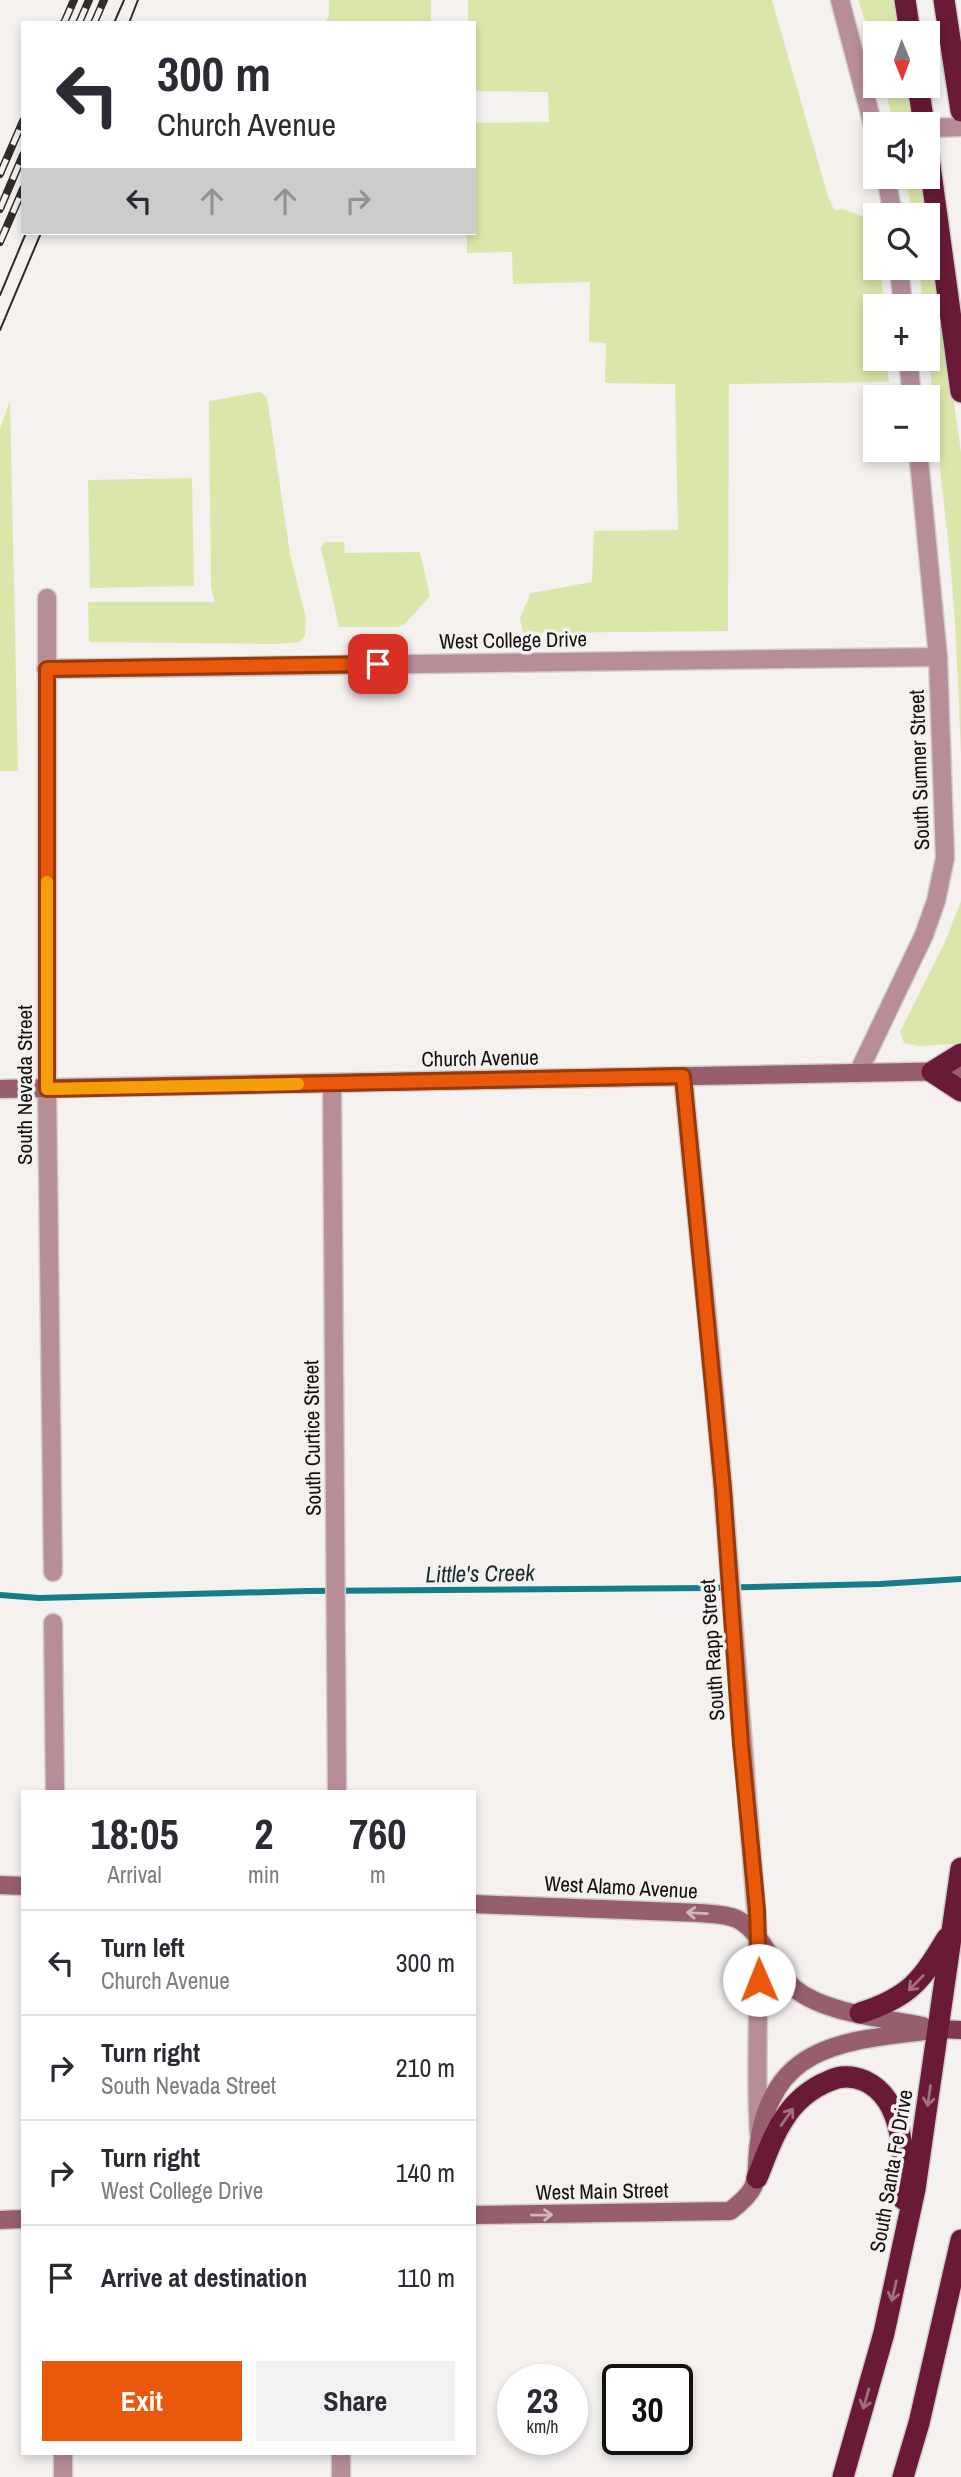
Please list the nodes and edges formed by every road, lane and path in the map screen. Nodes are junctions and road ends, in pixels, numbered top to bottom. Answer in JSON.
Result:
{"nodes":[{"id":1,"x":840,"y":0,"type":"edge"},
{"id":2,"x":905,"y":0,"type":"edge"},
{"id":3,"x":944,"y":0,"type":"edge"},
{"id":4,"x":908,"y":21,"type":"edge"},
{"id":5,"x":961,"y":111,"type":"edge"},
{"id":6,"x":869,"y":112,"type":"edge"},
{"id":7,"x":961,"y":127,"type":"edge"},
{"id":8,"x":940,"y":128,"type":"edge"},
{"id":9,"x":933,"y":189,"type":"edge"},
{"id":10,"x":961,"y":392,"type":"edge"},
{"id":11,"x":919,"y":462,"type":"edge"},
{"id":12,"x":47,"y":598,"type":"dead end"},
{"id":13,"x":938,"y":657,"type":"junction"},
{"id":14,"x":47,"y":669,"type":"junction"},
{"id":15,"x":961,"y":1054,"type":"edge"},
{"id":16,"x":961,"y":1071,"type":"edge"},
{"id":17,"x":932,"y":1072,"type":"junction"},
{"id":18,"x":858,"y":1073,"type":"junction"},
{"id":19,"x":683,"y":1076,"type":"junction"},
{"id":20,"x":332,"y":1083,"type":"junction"},
{"id":21,"x":0,"y":1089,"type":"edge"},
{"id":22,"x":47,"y":1089,"type":"junction"},
{"id":23,"x":961,"y":1091,"type":"edge"},
{"id":24,"x":53,"y":1572,"type":"dead end"},
{"id":25,"x":53,"y":1623,"type":"dead end"},
{"id":26,"x":55,"y":1790,"type":"edge"},
{"id":27,"x":337,"y":1790,"type":"edge"},
{"id":28,"x":961,"y":1868,"type":"edge"},
{"id":29,"x":0,"y":1885,"type":"edge"},
{"id":30,"x":21,"y":1886,"type":"edge"},
{"id":31,"x":476,"y":1904,"type":"edge"},
{"id":32,"x":952,"y":1930,"type":"junction"},
{"id":33,"x":758,"y":1937,"type":"junction"},
{"id":34,"x":860,"y":2013,"type":"junction"},
{"id":35,"x":939,"y":2029,"type":"junction"},
{"id":36,"x":961,"y":2029,"type":"edge"},
{"id":37,"x":759,"y":2141,"type":"junction"},
{"id":38,"x":757,"y":2178,"type":"junction"},
{"id":39,"x":476,"y":2216,"type":"edge"},
{"id":40,"x":0,"y":2220,"type":"edge"},
{"id":41,"x":21,"y":2220,"type":"edge"},
{"id":42,"x":961,"y":2240,"type":"edge"},
{"id":43,"x":903,"y":2250,"type":"junction"},
{"id":44,"x":63,"y":2455,"type":"edge"},
{"id":45,"x":341,"y":2455,"type":"edge"},
{"id":46,"x":63,"y":2477,"type":"edge"},
{"id":47,"x":341,"y":2477,"type":"edge"},
{"id":48,"x":843,"y":2477,"type":"edge"},
{"id":49,"x":903,"y":2477,"type":"edge"}],
"edges":[{"from":1,"to":6,"type":"street"},
{"from":2,"to":4,"type":"highway"},
{"from":3,"to":5,"type":"highway"},
{"from":7,"to":8,"type":"street"},
{"from":9,"to":10,"type":"highway"},
{"from":11,"to":13,"type":"street","name":"South Sumner Street"},
{"from":12,"to":14,"type":"street","name":"South Nevada Street"},
{"from":13,"to":14,"type":"street","name":"West College Drive"},
{"from":13,"to":18,"type":"street","name":"South Sumner Street"},
{"from":14,"to":22,"type":"street","name":"South Nevada Street"},
{"from":15,"to":17,"type":"highway"},
{"from":16,"to":17,"type":"main road","name":"Church Avenue"},
{"from":17,"to":18,"type":"main road","name":"Church Avenue"},
{"from":17,"to":23,"type":"highway"},
{"from":18,"to":19,"type":"main road","name":"Church Avenue"},
{"from":19,"to":20,"type":"main road","name":"Church Avenue"},
{"from":19,"to":33,"type":"street","name":"South Rapp Street"},
{"from":20,"to":22,"type":"main road","name":"Church Avenue"},
{"from":20,"to":27,"type":"street","name":"South Curtice Street"},
{"from":21,"to":22,"type":"main road","name":"Church Avenue"},
{"from":22,"to":24,"type":"street","name":"South Nevada Street"},
{"from":25,"to":26,"type":"street"},
{"from":28,"to":32,"type":"highway","name":"South Santa Fe Drive"},
{"from":29,"to":30,"type":"main road"},
{"from":33,"to":31,"type":"main road","name":"West Alamo Avenue","one_way":true},
{"from":32,"to":34,"type":"highway","one_way":true},
{"from":32,"to":35,"type":"highway","name":"South Santa Fe Drive"},
{"from":33,"to":34,"type":"main road"},
{"from":33,"to":37,"type":"street","name":"South Rapp Street"},
{"from":34,"to":35,"type":"main road"},
{"from":35,"to":36,"type":"main road"},
{"from":35,"to":37,"type":"main road"},
{"from":35,"to":43,"type":"highway","name":"South Santa Fe Drive","one_way":true},
{"from":37,"to":38,"type":"main road","name":"South Rapp Street"},
{"from":39,"to":38,"type":"main road","name":"West Main Street","one_way":true},
{"from":38,"to":43,"type":"highway","one_way":true},
{"from":40,"to":41,"type":"main road"},
{"from":42,"to":49,"type":"highway"},
{"from":43,"to":48,"type":"highway","name":"South Santa Fe Drive","one_way":true},
{"from":44,"to":46,"type":"street"},
{"from":45,"to":47,"type":"street"}]}
